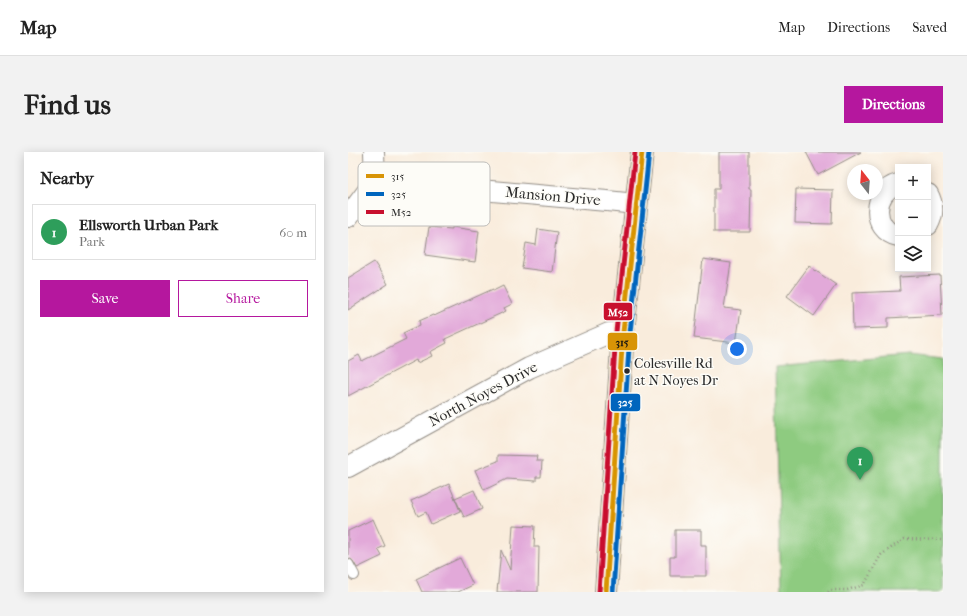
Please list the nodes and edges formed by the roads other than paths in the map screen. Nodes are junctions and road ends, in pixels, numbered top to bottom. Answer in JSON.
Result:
{"nodes":[{"id":1,"x":374,"y":152,"type":"edge"},
{"id":2,"x":642,"y":152,"type":"edge"},
{"id":3,"x":374,"y":162,"type":"edge"},
{"id":4,"x":895,"y":186,"type":"edge"},
{"id":5,"x":490,"y":191,"type":"edge"},
{"id":6,"x":358,"y":204,"type":"edge"},
{"id":7,"x":635,"y":207,"type":"junction"},
{"id":8,"x":348,"y":217,"type":"edge"},
{"id":9,"x":895,"y":235,"type":"edge"},
{"id":10,"x":623,"y":332,"type":"junction"},
{"id":11,"x":348,"y":467,"type":"edge"},
{"id":12,"x":348,"y":564,"type":"edge"},
{"id":13,"x":354,"y":575,"type":"dead end"},
{"id":14,"x":606,"y":592,"type":"edge"}],
"edges":[{"from":1,"to":3,"type":"street"},
{"from":2,"to":7,"type":"highway"},
{"from":4,"to":9,"type":"street"},
{"from":5,"to":7,"type":"street","name":"Mansion Drive"},
{"from":6,"to":8,"type":"street"},
{"from":7,"to":10,"type":"highway"},
{"from":10,"to":11,"type":"street","name":"North Noyes Drive"},
{"from":10,"to":14,"type":"highway"},
{"from":12,"to":13,"type":"lane"}]}
